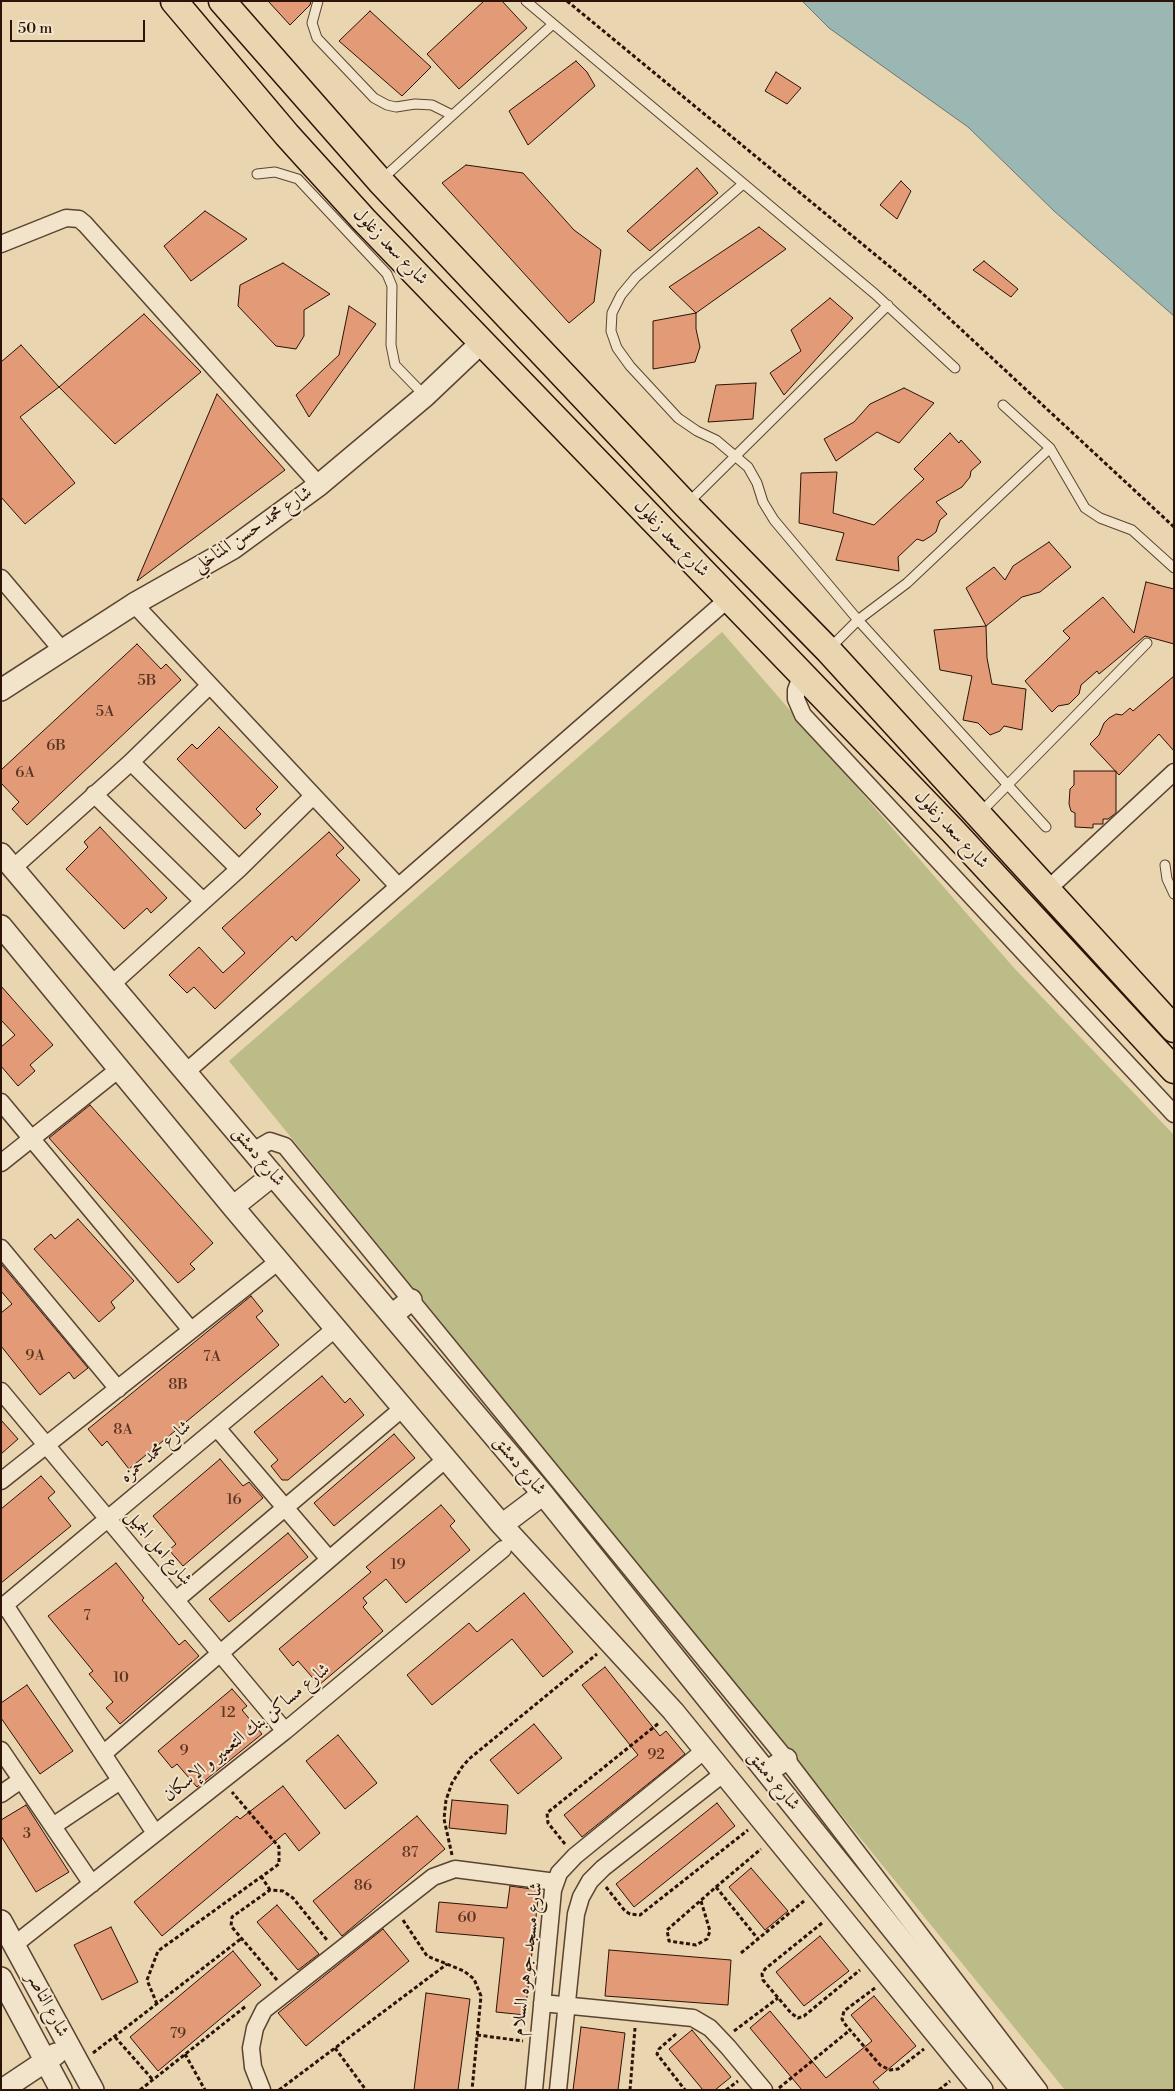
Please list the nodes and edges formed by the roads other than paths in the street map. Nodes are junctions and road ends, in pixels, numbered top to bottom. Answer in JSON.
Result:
{"nodes":[{"id":1,"x":174,"y":1,"type":"edge"},
{"id":2,"x":222,"y":1,"type":"edge"},
{"id":3,"x":318,"y":1,"type":"edge"},
{"id":4,"x":526,"y":1,"type":"edge"},
{"id":5,"x":553,"y":24,"type":"junction"},
{"id":6,"x":452,"y":115,"type":"junction"},
{"id":7,"x":257,"y":174,"type":"dead end"},
{"id":8,"x":380,"y":181,"type":"junction"},
{"id":9,"x":743,"y":184,"type":"junction"},
{"id":10,"x":1,"y":244,"type":"edge"},
{"id":11,"x":888,"y":306,"type":"junction"},
{"id":12,"x":482,"y":342,"type":"junction"},
{"id":13,"x":955,"y":368,"type":"dead end"},
{"id":14,"x":425,"y":396,"type":"junction"},
{"id":15,"x":1003,"y":405,"type":"dead end"},
{"id":16,"x":1050,"y":448,"type":"junction"},
{"id":17,"x":736,"y":456,"type":"junction"},
{"id":18,"x":318,"y":485,"type":"junction"},
{"id":19,"x":686,"y":505,"type":"junction"},
{"id":20,"x":1174,"y":568,"type":"edge"},
{"id":21,"x":1,"y":578,"type":"edge"},
{"id":22,"x":728,"y":599,"type":"junction"},
{"id":23,"x":134,"y":604,"type":"junction"},
{"id":24,"x":858,"y":620,"type":"junction"},
{"id":25,"x":1147,"y":643,"type":"dead end"},
{"id":26,"x":62,"y":650,"type":"junction"},
{"id":27,"x":828,"y":650,"type":"junction"},
{"id":28,"x":802,"y":674,"type":"junction"},
{"id":29,"x":209,"y":686,"type":"junction"},
{"id":30,"x":1,"y":690,"type":"edge"},
{"id":31,"x":131,"y":762,"type":"junction"},
{"id":32,"x":1174,"y":772,"type":"edge"},
{"id":33,"x":1010,"y":785,"type":"junction"},
{"id":34,"x":94,"y":794,"type":"junction"},
{"id":35,"x":314,"y":796,"type":"junction"},
{"id":36,"x":979,"y":814,"type":"junction"},
{"id":37,"x":1046,"y":827,"type":"dead end"},
{"id":38,"x":7,"y":861,"type":"edge"},
{"id":39,"x":1166,"y":865,"type":"dead end"},
{"id":40,"x":239,"y":868,"type":"junction"},
{"id":41,"x":398,"y":886,"type":"junction"},
{"id":42,"x":1048,"y":889,"type":"junction"},
{"id":43,"x":1174,"y":894,"type":"edge"},
{"id":44,"x":202,"y":901,"type":"junction"},
{"id":45,"x":1,"y":926,"type":"edge"},
{"id":46,"x":112,"y":984,"type":"junction"},
{"id":47,"x":1174,"y":1029,"type":"edge"},
{"id":48,"x":1165,"y":1043,"type":"edge"},
{"id":49,"x":119,"y":1069,"type":"junction"},
{"id":50,"x":1174,"y":1070,"type":"edge"},
{"id":51,"x":186,"y":1072,"type":"junction"},
{"id":52,"x":1,"y":1102,"type":"edge"},
{"id":53,"x":1174,"y":1114,"type":"edge"},
{"id":54,"x":32,"y":1139,"type":"junction"},
{"id":55,"x":253,"y":1151,"type":"junction"},
{"id":56,"x":1,"y":1163,"type":"edge"},
{"id":57,"x":273,"y":1175,"type":"junction"},
{"id":58,"x":233,"y":1207,"type":"junction"},
{"id":59,"x":1,"y":1248,"type":"edge"},
{"id":60,"x":280,"y":1260,"type":"junction"},
{"id":61,"x":411,"y":1300,"type":"junction"},
{"id":62,"x":392,"y":1315,"type":"junction"},
{"id":63,"x":336,"y":1328,"type":"junction"},
{"id":64,"x":191,"y":1330,"type":"junction"},
{"id":65,"x":118,"y":1389,"type":"junction"},
{"id":66,"x":1,"y":1391,"type":"edge"},
{"id":67,"x":403,"y":1408,"type":"junction"},
{"id":68,"x":216,"y":1428,"type":"junction"},
{"id":69,"x":47,"y":1445,"type":"junction"},
{"id":70,"x":446,"y":1459,"type":"junction"},
{"id":71,"x":1,"y":1482,"type":"edge"},
{"id":72,"x":543,"y":1494,"type":"junction"},
{"id":73,"x":285,"y":1509,"type":"junction"},
{"id":74,"x":108,"y":1518,"type":"junction"},
{"id":75,"x":502,"y":1525,"type":"junction"},
{"id":76,"x":503,"y":1549,"type":"dead end"},
{"id":77,"x":329,"y":1559,"type":"junction"},
{"id":78,"x":176,"y":1600,"type":"junction"},
{"id":79,"x":3,"y":1606,"type":"edge"},
{"id":80,"x":220,"y":1653,"type":"junction"},
{"id":81,"x":285,"y":1730,"type":"junction"},
{"id":82,"x":1,"y":1750,"type":"edge"},
{"id":83,"x":705,"y":1750,"type":"junction"},
{"id":84,"x":103,"y":1754,"type":"junction"},
{"id":85,"x":786,"y":1759,"type":"junction"},
{"id":86,"x":767,"y":1772,"type":"junction"},
{"id":87,"x":724,"y":1773,"type":"junction"},
{"id":88,"x":21,"y":1780,"type":"junction"},
{"id":89,"x":120,"y":1780,"type":"junction"},
{"id":90,"x":1,"y":1794,"type":"edge"},
{"id":91,"x":52,"y":1826,"type":"junction"},
{"id":92,"x":155,"y":1833,"type":"junction"},
{"id":93,"x":556,"y":1882,"type":"junction"},
{"id":94,"x":92,"y":1884,"type":"junction"},
{"id":95,"x":1,"y":1921,"type":"edge"},
{"id":96,"x":14,"y":1945,"type":"junction"},
{"id":97,"x":1,"y":1978,"type":"edge"},
{"id":98,"x":542,"y":2003,"type":"junction"},
{"id":99,"x":567,"y":2005,"type":"junction"},
{"id":100,"x":77,"y":2060,"type":"junction"},
{"id":101,"x":45,"y":2061,"type":"junction"},
{"id":102,"x":58,"y":2089,"type":"edge"},
{"id":103,"x":2,"y":2090,"type":"edge"},
{"id":104,"x":93,"y":2090,"type":"edge"},
{"id":105,"x":262,"y":2090,"type":"edge"},
{"id":106,"x":534,"y":2090,"type":"edge"},
{"id":107,"x":558,"y":2090,"type":"edge"},
{"id":108,"x":764,"y":2090,"type":"edge"},
{"id":109,"x":982,"y":2090,"type":"edge"},
{"id":110,"x":1022,"y":2090,"type":"edge"},
{"id":111,"x":1039,"y":2090,"type":"edge"}],
"edges":[{"from":1,"to":12,"type":"main road","name":"شارع سعد زغلول"},
{"from":2,"to":8,"type":"main road","name":"شارع سعد زغلول"},
{"from":3,"to":6,"type":"lane"},
{"from":4,"to":5,"type":"lane"},
{"from":5,"to":6,"type":"lane"},
{"from":5,"to":9,"type":"lane"},
{"from":6,"to":8,"type":"lane"},
{"from":7,"to":14,"type":"lane"},
{"from":8,"to":19,"type":"main road","name":"شارع سعد زغلول"},
{"from":9,"to":11,"type":"lane"},
{"from":9,"to":17,"type":"lane"},
{"from":10,"to":18,"type":"street"},
{"from":11,"to":13,"type":"lane"},
{"from":11,"to":17,"type":"lane"},
{"from":12,"to":14,"type":"street","name":"شارع محمد حسن المناخلي"},
{"from":12,"to":22,"type":"main road","name":"شارع سعد زغلول"},
{"from":14,"to":18,"type":"street","name":"شارع محمد حسن المناخلي"},
{"from":15,"to":16,"type":"lane"},
{"from":16,"to":20,"type":"lane"},
{"from":16,"to":24,"type":"lane"},
{"from":17,"to":19,"type":"lane"},
{"from":17,"to":24,"type":"lane"},
{"from":18,"to":23,"type":"street","name":"شارع محمد حسن المناخلي"},
{"from":19,"to":27,"type":"main road","name":"شارع سعد زغلول"},
{"from":21,"to":26,"type":"street"},
{"from":22,"to":28,"type":"main road","name":"شارع سعد زغلول"},
{"from":22,"to":41,"type":"street"},
{"from":23,"to":26,"type":"street","name":"شارع محمد حسن المناخلي"},
{"from":23,"to":29,"type":"street"},
{"from":24,"to":27,"type":"lane"},
{"from":24,"to":33,"type":"lane"},
{"from":25,"to":33,"type":"lane"},
{"from":26,"to":30,"type":"street","name":"شارع محمد حسن المناخلي"},
{"from":27,"to":36,"type":"main road","name":"شارع سعد زغلول"},
{"from":28,"to":48,"type":"main road","name":"شارع سعد زغلول"},
{"from":28,"to":53,"type":"street"},
{"from":29,"to":31,"type":"street"},
{"from":29,"to":35,"type":"street"},
{"from":31,"to":34,"type":"street"},
{"from":31,"to":40,"type":"street"},
{"from":32,"to":42,"type":"street"},
{"from":33,"to":36,"type":"lane"},
{"from":33,"to":37,"type":"lane"},
{"from":34,"to":38,"type":"street"},
{"from":34,"to":44,"type":"street"},
{"from":35,"to":40,"type":"street"},
{"from":35,"to":41,"type":"street"},
{"from":36,"to":42,"type":"main road","name":"شارع سعد زغلول"},
{"from":38,"to":46,"type":"street","name":"شارع دمشق"},
{"from":39,"to":43,"type":"lane"},
{"from":40,"to":44,"type":"street"},
{"from":41,"to":51,"type":"street"},
{"from":42,"to":47,"type":"main road","name":"شارع سعد زغلول"},
{"from":44,"to":46,"type":"street"},
{"from":45,"to":49,"type":"street","name":"شارع دمشق"},
{"from":46,"to":51,"type":"street","name":"شارع دمشق"},
{"from":48,"to":50,"type":"main road","name":"شارع سعد زغلول"},
{"from":49,"to":54,"type":"street"},
{"from":49,"to":58,"type":"street","name":"شارع دمشق"},
{"from":51,"to":55,"type":"street","name":"شارع دمشق"},
{"from":52,"to":54,"type":"street"},
{"from":54,"to":56,"type":"street"},
{"from":54,"to":64,"type":"street"},
{"from":55,"to":57,"type":"street","name":"شارع دمشق"},
{"from":55,"to":61,"type":"street"},
{"from":57,"to":58,"type":"street"},
{"from":57,"to":62,"type":"street","name":"شارع دمشق"},
{"from":58,"to":60,"type":"street","name":"شارع دمشق"},
{"from":59,"to":65,"type":"street"},
{"from":60,"to":63,"type":"street","name":"شارع دمشق"},
{"from":60,"to":64,"type":"street"},
{"from":61,"to":62,"type":"street"},
{"from":61,"to":85,"type":"street"},
{"from":62,"to":72,"type":"street","name":"شارع دمشق"},
{"from":63,"to":67,"type":"street","name":"شارع دمشق"},
{"from":63,"to":68,"type":"street","name":"شارع محمد حمزه"},
{"from":64,"to":65,"type":"street"},
{"from":65,"to":69,"type":"street"},
{"from":66,"to":69,"type":"street","name":"شارع امل الجميل"},
{"from":67,"to":70,"type":"street","name":"شارع دمشق"},
{"from":67,"to":73,"type":"street"},
{"from":68,"to":73,"type":"street"},
{"from":68,"to":74,"type":"street","name":"شارع محمد حمزه"},
{"from":69,"to":71,"type":"street"},
{"from":69,"to":74,"type":"street","name":"شارع امل الجميل"},
{"from":70,"to":75,"type":"street","name":"شارع دمشق"},
{"from":70,"to":77,"type":"street"},
{"from":72,"to":75,"type":"street"},
{"from":72,"to":86,"type":"street","name":"شارع دمشق"},
{"from":73,"to":77,"type":"street"},
{"from":73,"to":78,"type":"street"},
{"from":74,"to":78,"type":"street","name":"شارع امل الجميل"},
{"from":74,"to":79,"type":"street","name":"شارع محمد حمزه"},
{"from":75,"to":83,"type":"street","name":"شارع دمشق"},
{"from":76,"to":81,"type":"street","name":"شارع مساكن بنك التعمير و الإسكان"},
{"from":77,"to":80,"type":"street"},
{"from":78,"to":80,"type":"street","name":"شارع امل الجميل"},
{"from":79,"to":84,"type":"street"},
{"from":80,"to":81,"type":"street","name":"شارع امل الجميل"},
{"from":80,"to":84,"type":"street"},
{"from":81,"to":92,"type":"street","name":"شارع مساكن بنك التعمير و الإسكان"},
{"from":82,"to":88,"type":"street"},
{"from":83,"to":87,"type":"street","name":"شارع دمشق"},
{"from":83,"to":93,"type":"street","name":"شارع مسجد جوهره السلام"},
{"from":84,"to":89,"type":"street"},
{"from":85,"to":86,"type":"street"},
{"from":85,"to":111,"type":"street"},
{"from":86,"to":110,"type":"street","name":"شارع دمشق"},
{"from":87,"to":99,"type":"street"},
{"from":87,"to":109,"type":"street","name":"شارع دمشق"},
{"from":88,"to":90,"type":"street"},
{"from":88,"to":91,"type":"street"},
{"from":89,"to":91,"type":"street"},
{"from":89,"to":92,"type":"street"},
{"from":91,"to":94,"type":"street"},
{"from":92,"to":94,"type":"street","name":"شارع مساكن بنك التعمير و الإسكان"},
{"from":93,"to":98,"type":"street","name":"شارع مسجد جوهره السلام"},
{"from":93,"to":105,"type":"street"},
{"from":94,"to":96,"type":"street","name":"شارع مساكن بنك التعمير و الإسكان"},
{"from":95,"to":96,"type":"street","name":"شارع الناصر"},
{"from":96,"to":100,"type":"street","name":"شارع الناصر"},
{"from":97,"to":101,"type":"street","name":"شارع الناصر"},
{"from":98,"to":99,"type":"street"},
{"from":98,"to":106,"type":"street","name":"شارع مسجد جوهره السلام"},
{"from":99,"to":107,"type":"street"},
{"from":99,"to":108,"type":"street"},
{"from":100,"to":101,"type":"street"},
{"from":100,"to":102,"type":"street"},
{"from":100,"to":104,"type":"street","name":"شارع الناصر"},
{"from":101,"to":102,"type":"street","name":"شارع الناصر"},
{"from":101,"to":103,"type":"street"}]}
